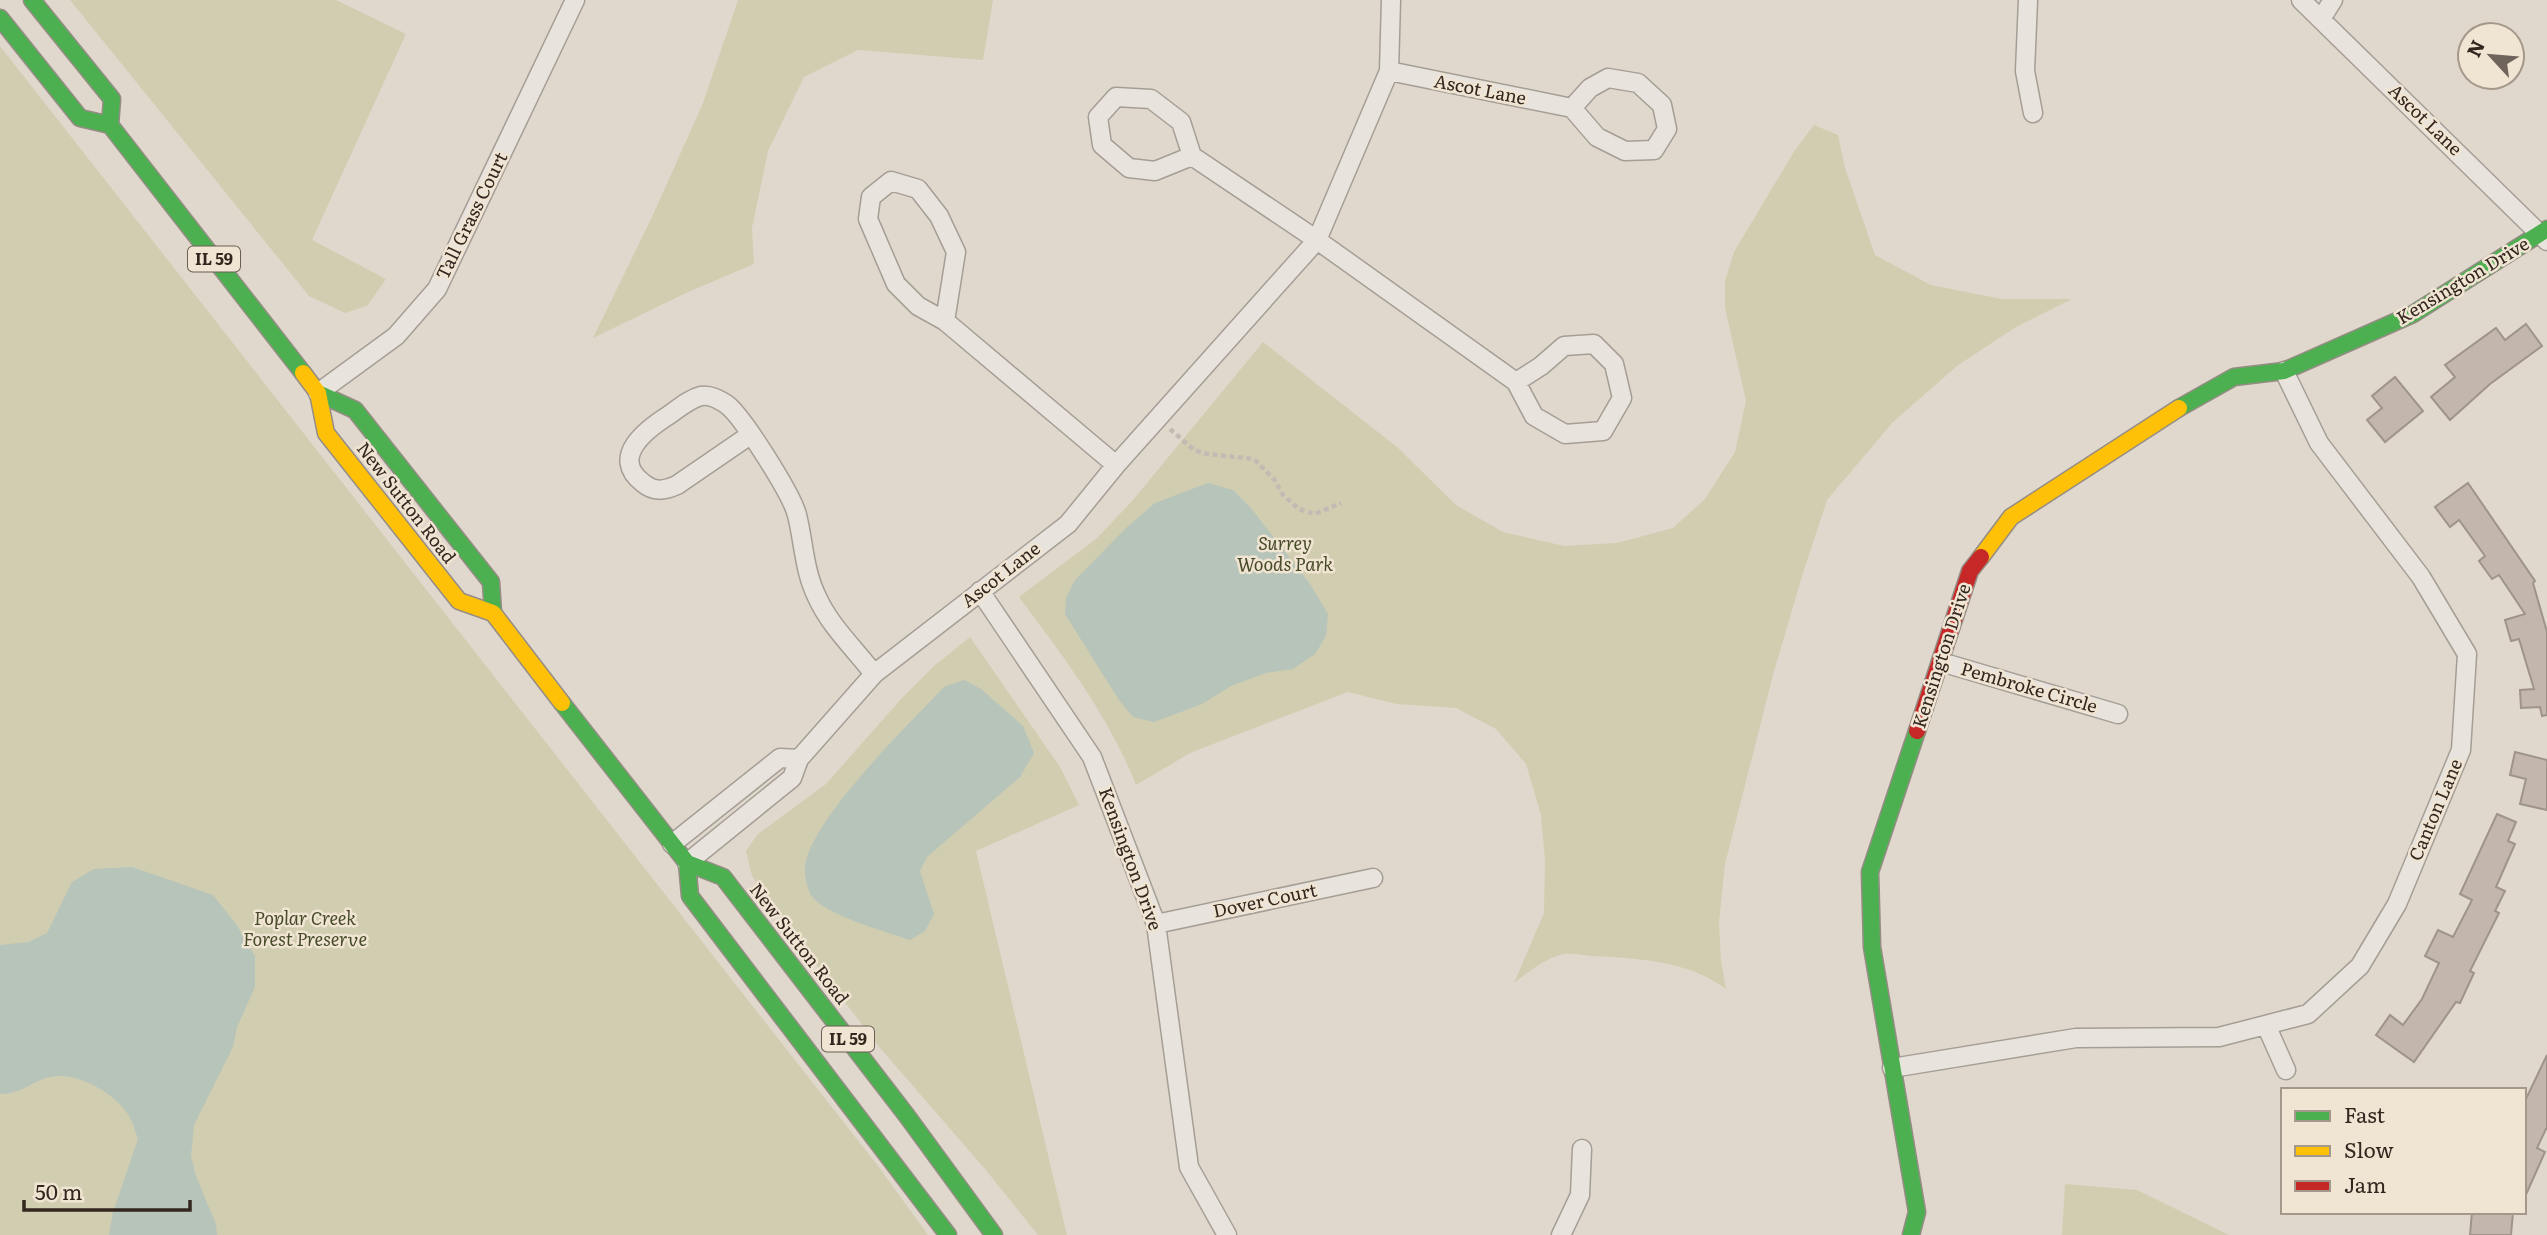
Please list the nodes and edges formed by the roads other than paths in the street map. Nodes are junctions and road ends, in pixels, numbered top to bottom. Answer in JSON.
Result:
{"nodes":[{"id":1,"x":32,"y":0,"type":"edge"},
{"id":2,"x":575,"y":0,"type":"edge"},
{"id":3,"x":1391,"y":0,"type":"edge"},
{"id":4,"x":2028,"y":0,"type":"edge"},
{"id":5,"x":2301,"y":0,"type":"edge"},
{"id":6,"x":2333,"y":0,"type":"edge"},
{"id":7,"x":0,"y":19,"type":"edge"},
{"id":8,"x":2320,"y":19,"type":"junction"},
{"id":9,"x":1389,"y":71,"type":"junction"},
{"id":10,"x":1572,"y":108,"type":"junction"},
{"id":11,"x":2033,"y":113,"type":"dead end"},
{"id":12,"x":110,"y":125,"type":"junction"},
{"id":13,"x":1192,"y":156,"type":"junction"},
{"id":14,"x":2545,"y":235,"type":"edge"},
{"id":15,"x":1317,"y":240,"type":"junction"},
{"id":16,"x":945,"y":321,"type":"junction"},
{"id":17,"x":2284,"y":371,"type":"junction"},
{"id":18,"x":1516,"y":382,"type":"junction"},
{"id":19,"x":318,"y":393,"type":"junction"},
{"id":20,"x":750,"y":435,"type":"junction"},
{"id":21,"x":1116,"y":465,"type":"junction"},
{"id":22,"x":980,"y":591,"type":"junction"},
{"id":23,"x":493,"y":613,"type":"junction"},
{"id":24,"x":1941,"y":662,"type":"junction"},
{"id":25,"x":874,"y":674,"type":"junction"},
{"id":26,"x":2118,"y":714,"type":"dead end"},
{"id":27,"x":799,"y":759,"type":"junction"},
{"id":28,"x":672,"y":844,"type":"junction"},
{"id":29,"x":687,"y":863,"type":"junction"},
{"id":30,"x":1373,"y":878,"type":"dead end"},
{"id":31,"x":1156,"y":924,"type":"junction"},
{"id":32,"x":2266,"y":1025,"type":"junction"},
{"id":33,"x":1892,"y":1068,"type":"junction"},
{"id":34,"x":2287,"y":1070,"type":"dead end"},
{"id":35,"x":1582,"y":1149,"type":"dead end"},
{"id":36,"x":948,"y":1235,"type":"edge"},
{"id":37,"x":994,"y":1235,"type":"edge"},
{"id":38,"x":1227,"y":1235,"type":"edge"},
{"id":39,"x":1561,"y":1235,"type":"edge"},
{"id":40,"x":1910,"y":1235,"type":"edge"}],
"edges":[{"from":1,"to":12,"type":"main road"},
{"from":2,"to":19,"type":"street","name":"Tall Grass Court"},
{"from":3,"to":9,"type":"street","name":"Ascot Lane"},
{"from":4,"to":11,"type":"street"},
{"from":5,"to":8,"type":"street","name":"Ascot Lane"},
{"from":6,"to":8,"type":"street"},
{"from":7,"to":12,"type":"main road"},
{"from":8,"to":14,"type":"street","name":"Ascot Lane"},
{"from":9,"to":10,"type":"street","name":"Ascot Lane"},
{"from":9,"to":15,"type":"street","name":"Ascot Lane"},
{"from":10,"to":10,"type":"street"},
{"from":12,"to":19,"type":"main road","name":"New Sutton Road","number":"IL 59"},
{"from":13,"to":13,"type":"street"},
{"from":13,"to":15,"type":"street"},
{"from":14,"to":17,"type":"main road","name":"Kensington Drive"},
{"from":15,"to":18,"type":"street"},
{"from":15,"to":21,"type":"street","name":"Ascot Lane"},
{"from":16,"to":16,"type":"street"},
{"from":16,"to":21,"type":"street"},
{"from":17,"to":24,"type":"main road","name":"Kensington Drive"},
{"from":17,"to":32,"type":"street","name":"Canton Lane"},
{"from":18,"to":18,"type":"street"},
{"from":19,"to":23,"type":"main road","name":"New Sutton Road","number":"IL 59"},
{"from":19,"to":23,"type":"main road","name":"New Sutton Road","number":"IL 59"},
{"from":20,"to":20,"type":"street"},
{"from":20,"to":25,"type":"street"},
{"from":21,"to":22,"type":"street","name":"Ascot Lane"},
{"from":22,"to":25,"type":"street","name":"Ascot Lane"},
{"from":22,"to":31,"type":"street","name":"Kensington Drive"},
{"from":23,"to":28,"type":"main road"},
{"from":24,"to":26,"type":"street","name":"Pembroke Circle"},
{"from":24,"to":33,"type":"main road","name":"Kensington Drive"},
{"from":25,"to":27,"type":"street","name":"Ascot Lane"},
{"from":27,"to":28,"type":"street"},
{"from":27,"to":29,"type":"street","name":"Ascot Lane"},
{"from":28,"to":29,"type":"main road"},
{"from":29,"to":36,"type":"main road","number":"IL 59"},
{"from":29,"to":37,"type":"main road","name":"New Sutton Road","number":"IL 59"},
{"from":30,"to":31,"type":"street","name":"Dover Court"},
{"from":31,"to":38,"type":"street","name":"Kensington Drive"},
{"from":32,"to":33,"type":"street","name":"Canton Lane"},
{"from":32,"to":34,"type":"street"},
{"from":33,"to":40,"type":"main road","name":"Kensington Drive"},
{"from":35,"to":39,"type":"street"}]}
